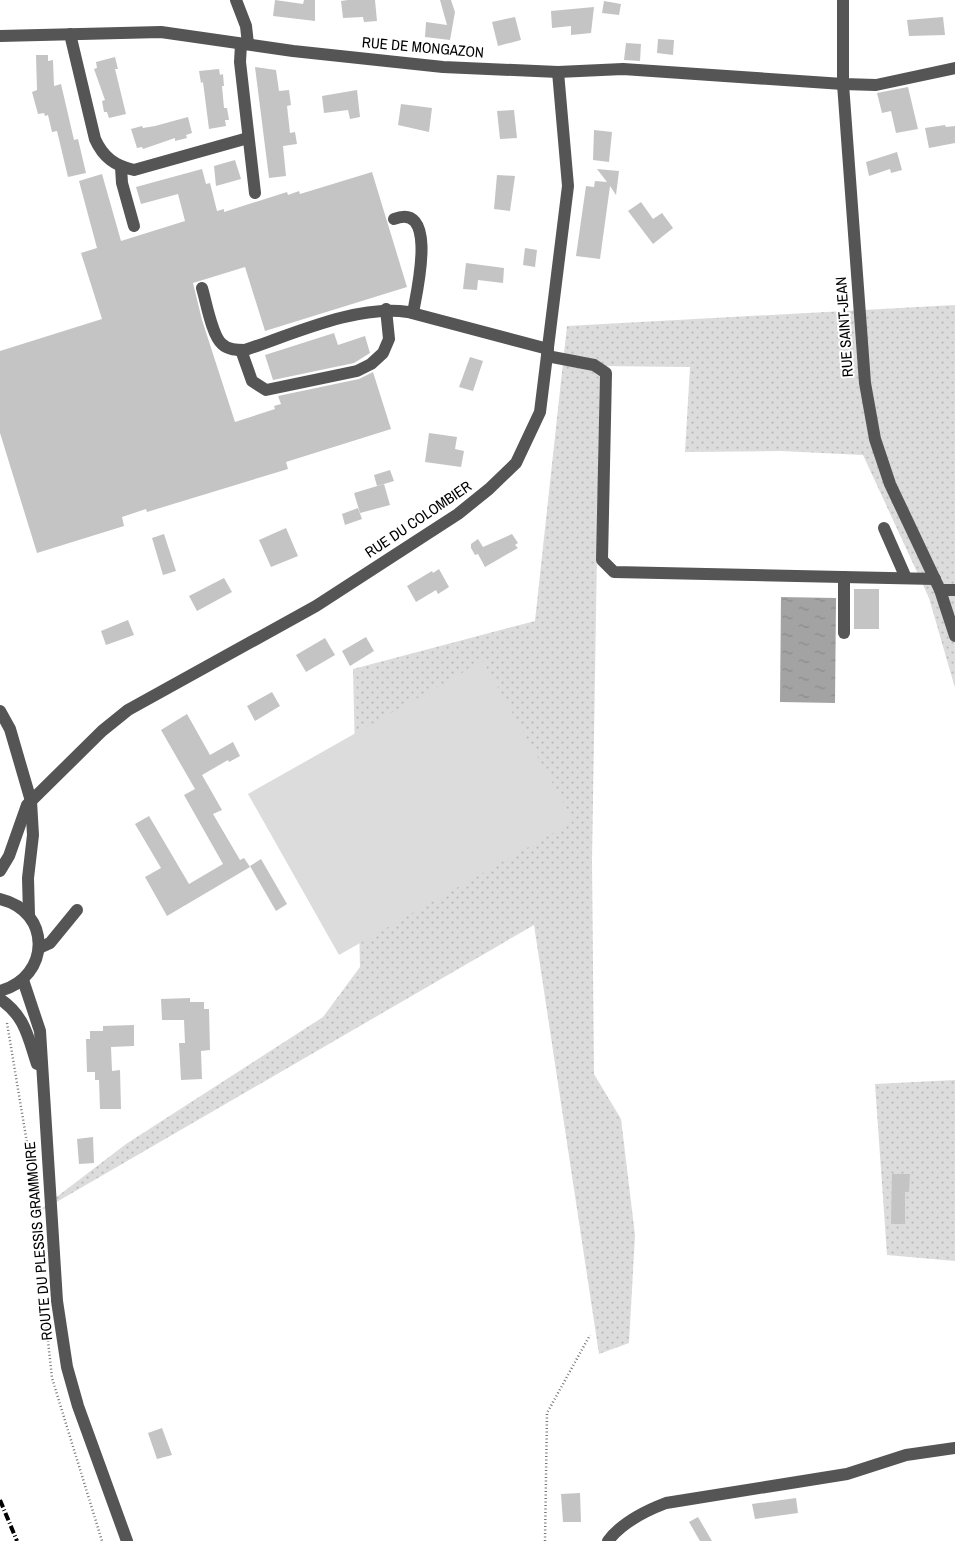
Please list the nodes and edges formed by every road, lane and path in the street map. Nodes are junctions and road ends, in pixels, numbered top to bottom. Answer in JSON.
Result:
{"nodes":[{"id":1,"x":236,"y":0,"type":"edge"},
{"id":2,"x":843,"y":0,"type":"edge"},
{"id":3,"x":70,"y":34,"type":"junction"},
{"id":4,"x":0,"y":36,"type":"edge"},
{"id":5,"x":245,"y":44,"type":"junction"},
{"id":6,"x":955,"y":68,"type":"edge"},
{"id":7,"x":558,"y":72,"type":"junction"},
{"id":8,"x":843,"y":84,"type":"junction"},
{"id":9,"x":248,"y":138,"type":"junction"},
{"id":10,"x":121,"y":167,"type":"junction"},
{"id":11,"x":255,"y":193,"type":"dead end"},
{"id":12,"x":394,"y":219,"type":"dead end"},
{"id":13,"x":134,"y":226,"type":"dead end"},
{"id":14,"x":202,"y":288,"type":"dead end"},
{"id":15,"x":386,"y":310,"type":"junction"},
{"id":16,"x":413,"y":313,"type":"junction"},
{"id":17,"x":241,"y":350,"type":"junction"},
{"id":18,"x":547,"y":353,"type":"junction"},
{"id":19,"x":884,"y":528,"type":"dead end"},
{"id":20,"x":844,"y":577,"type":"junction"},
{"id":21,"x":906,"y":578,"type":"junction"},
{"id":22,"x":937,"y":584,"type":"junction"},
{"id":23,"x":955,"y":590,"type":"edge"},
{"id":24,"x":844,"y":633,"type":"dead end"},
{"id":25,"x":955,"y":636,"type":"edge"},
{"id":26,"x":0,"y":711,"type":"edge"},
{"id":27,"x":31,"y":801,"type":"junction"},
{"id":28,"x":0,"y":871,"type":"edge"},
{"id":29,"x":0,"y":899,"type":"edge"},
{"id":30,"x":76,"y":910,"type":"dead end"},
{"id":31,"x":29,"y":915,"type":"junction"},
{"id":32,"x":39,"y":948,"type":"junction"},
{"id":33,"x":23,"y":980,"type":"junction"},
{"id":34,"x":0,"y":990,"type":"edge"},
{"id":35,"x":0,"y":999,"type":"edge"},
{"id":36,"x":41,"y":1079,"type":"junction"},
{"id":37,"x":590,"y":1335,"type":"dead end"},
{"id":38,"x":955,"y":1448,"type":"edge"},
{"id":39,"x":127,"y":1541,"type":"edge"},
{"id":40,"x":545,"y":1541,"type":"edge"},
{"id":41,"x":608,"y":1541,"type":"edge"}],
"edges":[{"from":1,"to":5,"type":"street"},
{"from":2,"to":8,"type":"street","name":"RUE SAINT-JEAN"},
{"from":3,"to":4,"type":"street","name":"RUE DE MONGAZON"},
{"from":3,"to":5,"type":"street","name":"RUE DE MONGAZON"},
{"from":3,"to":10,"type":"street"},
{"from":5,"to":7,"type":"street","name":"RUE DE MONGAZON"},
{"from":5,"to":9,"type":"street"},
{"from":6,"to":8,"type":"street","name":"RUE DE MONGAZON"},
{"from":7,"to":8,"type":"street","name":"RUE DE MONGAZON"},
{"from":7,"to":18,"type":"street","name":"RUE DU COLOMBIER"},
{"from":8,"to":22,"type":"street","name":"RUE SAINT-JEAN"},
{"from":9,"to":10,"type":"street"},
{"from":9,"to":11,"type":"street"},
{"from":10,"to":13,"type":"street"},
{"from":12,"to":16,"type":"street"},
{"from":14,"to":17,"type":"street"},
{"from":15,"to":16,"type":"street"},
{"from":15,"to":17,"type":"street"},
{"from":15,"to":17,"type":"street"},
{"from":16,"to":18,"type":"street"},
{"from":18,"to":20,"type":"street"},
{"from":18,"to":27,"type":"street","name":"RUE DU COLOMBIER"},
{"from":19,"to":21,"type":"street"},
{"from":20,"to":21,"type":"street"},
{"from":20,"to":24,"type":"street"},
{"from":21,"to":22,"type":"street"},
{"from":22,"to":23,"type":"street"},
{"from":22,"to":25,"type":"street","name":"RUE SAINT-JEAN"},
{"from":26,"to":27,"type":"street"},
{"from":27,"to":28,"type":"street","name":"RUE DU COLOMBIER"},
{"from":27,"to":31,"type":"street"},
{"from":29,"to":31,"type":"street"},
{"from":30,"to":32,"type":"street"},
{"from":31,"to":32,"type":"street"},
{"from":32,"to":33,"type":"street"},
{"from":33,"to":34,"type":"street"},
{"from":33,"to":36,"type":"street","name":"ROUTE DU PLESSIS GRAMMOIRE"},
{"from":35,"to":36,"type":"street","name":"ROUTE DU PLESSIS GRAMMOIRE"},
{"from":36,"to":39,"type":"street","name":"ROUTE DU PLESSIS GRAMMOIRE"},
{"from":37,"to":40,"type":"path"},
{"from":38,"to":41,"type":"street"}]}
